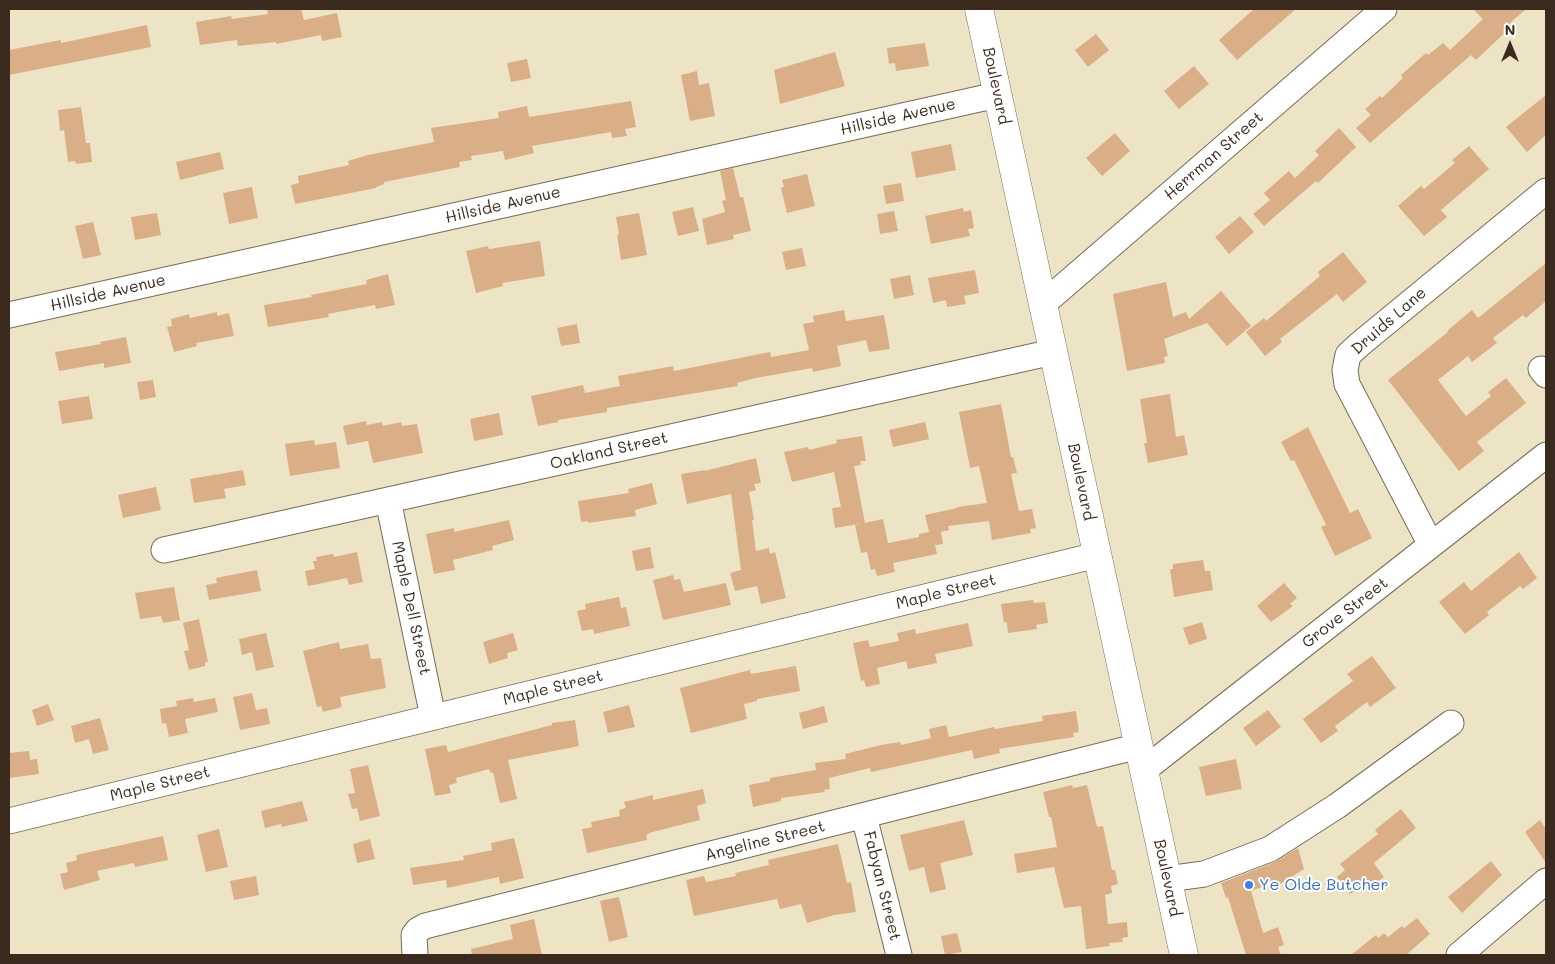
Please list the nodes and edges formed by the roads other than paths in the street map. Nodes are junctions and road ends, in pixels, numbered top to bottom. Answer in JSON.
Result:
{"nodes":[{"id":1,"x":979,"y":9,"type":"edge"},
{"id":2,"x":1384,"y":9,"type":"edge"},
{"id":3,"x":997,"y":95,"type":"junction"},
{"id":4,"x":1546,"y":191,"type":"edge"},
{"id":5,"x":1042,"y":304,"type":"junction"},
{"id":6,"x":9,"y":315,"type":"edge"},
{"id":7,"x":1053,"y":352,"type":"junction"},
{"id":8,"x":1546,"y":456,"type":"edge"},
{"id":9,"x":388,"y":500,"type":"junction"},
{"id":10,"x":1431,"y":545,"type":"junction"},
{"id":11,"x":164,"y":550,"type":"dead end"},
{"id":12,"x":1097,"y":555,"type":"junction"},
{"id":13,"x":433,"y":717,"type":"junction"},
{"id":14,"x":1451,"y":723,"type":"dead end"},
{"id":15,"x":1141,"y":758,"type":"junction"},
{"id":16,"x":864,"y":816,"type":"junction"},
{"id":17,"x":9,"y":821,"type":"edge"},
{"id":18,"x":1168,"y":879,"type":"junction"},
{"id":19,"x":1546,"y":881,"type":"edge"},
{"id":20,"x":415,"y":955,"type":"edge"},
{"id":21,"x":899,"y":955,"type":"edge"},
{"id":22,"x":1184,"y":955,"type":"edge"},
{"id":23,"x":1459,"y":955,"type":"edge"}],
"edges":[{"from":1,"to":3,"type":"main road","name":"Boulevard"},
{"from":2,"to":5,"type":"street","name":"Herrman Street"},
{"from":3,"to":5,"type":"main road","name":"Boulevard"},
{"from":3,"to":6,"type":"street","name":"Hillside Avenue"},
{"from":4,"to":10,"type":"street","name":"Druids Lane"},
{"from":5,"to":7,"type":"main road","name":"Boulevard"},
{"from":7,"to":9,"type":"street","name":"Oakland Street"},
{"from":7,"to":12,"type":"main road","name":"Boulevard"},
{"from":8,"to":10,"type":"street","name":"Grove Street"},
{"from":9,"to":11,"type":"street","name":"Oakland Street"},
{"from":9,"to":13,"type":"street","name":"Maple Dell Street"},
{"from":10,"to":15,"type":"street","name":"Grove Street"},
{"from":12,"to":13,"type":"street","name":"Maple Street"},
{"from":12,"to":15,"type":"main road","name":"Boulevard"},
{"from":13,"to":17,"type":"street","name":"Maple Street"},
{"from":14,"to":18,"type":"street"},
{"from":15,"to":16,"type":"street","name":"Angeline Street"},
{"from":15,"to":18,"type":"main road","name":"Boulevard"},
{"from":16,"to":20,"type":"street","name":"Angeline Street"},
{"from":16,"to":21,"type":"street","name":"Fabyan Street"},
{"from":18,"to":22,"type":"main road","name":"Boulevard"},
{"from":19,"to":23,"type":"street"}]}
